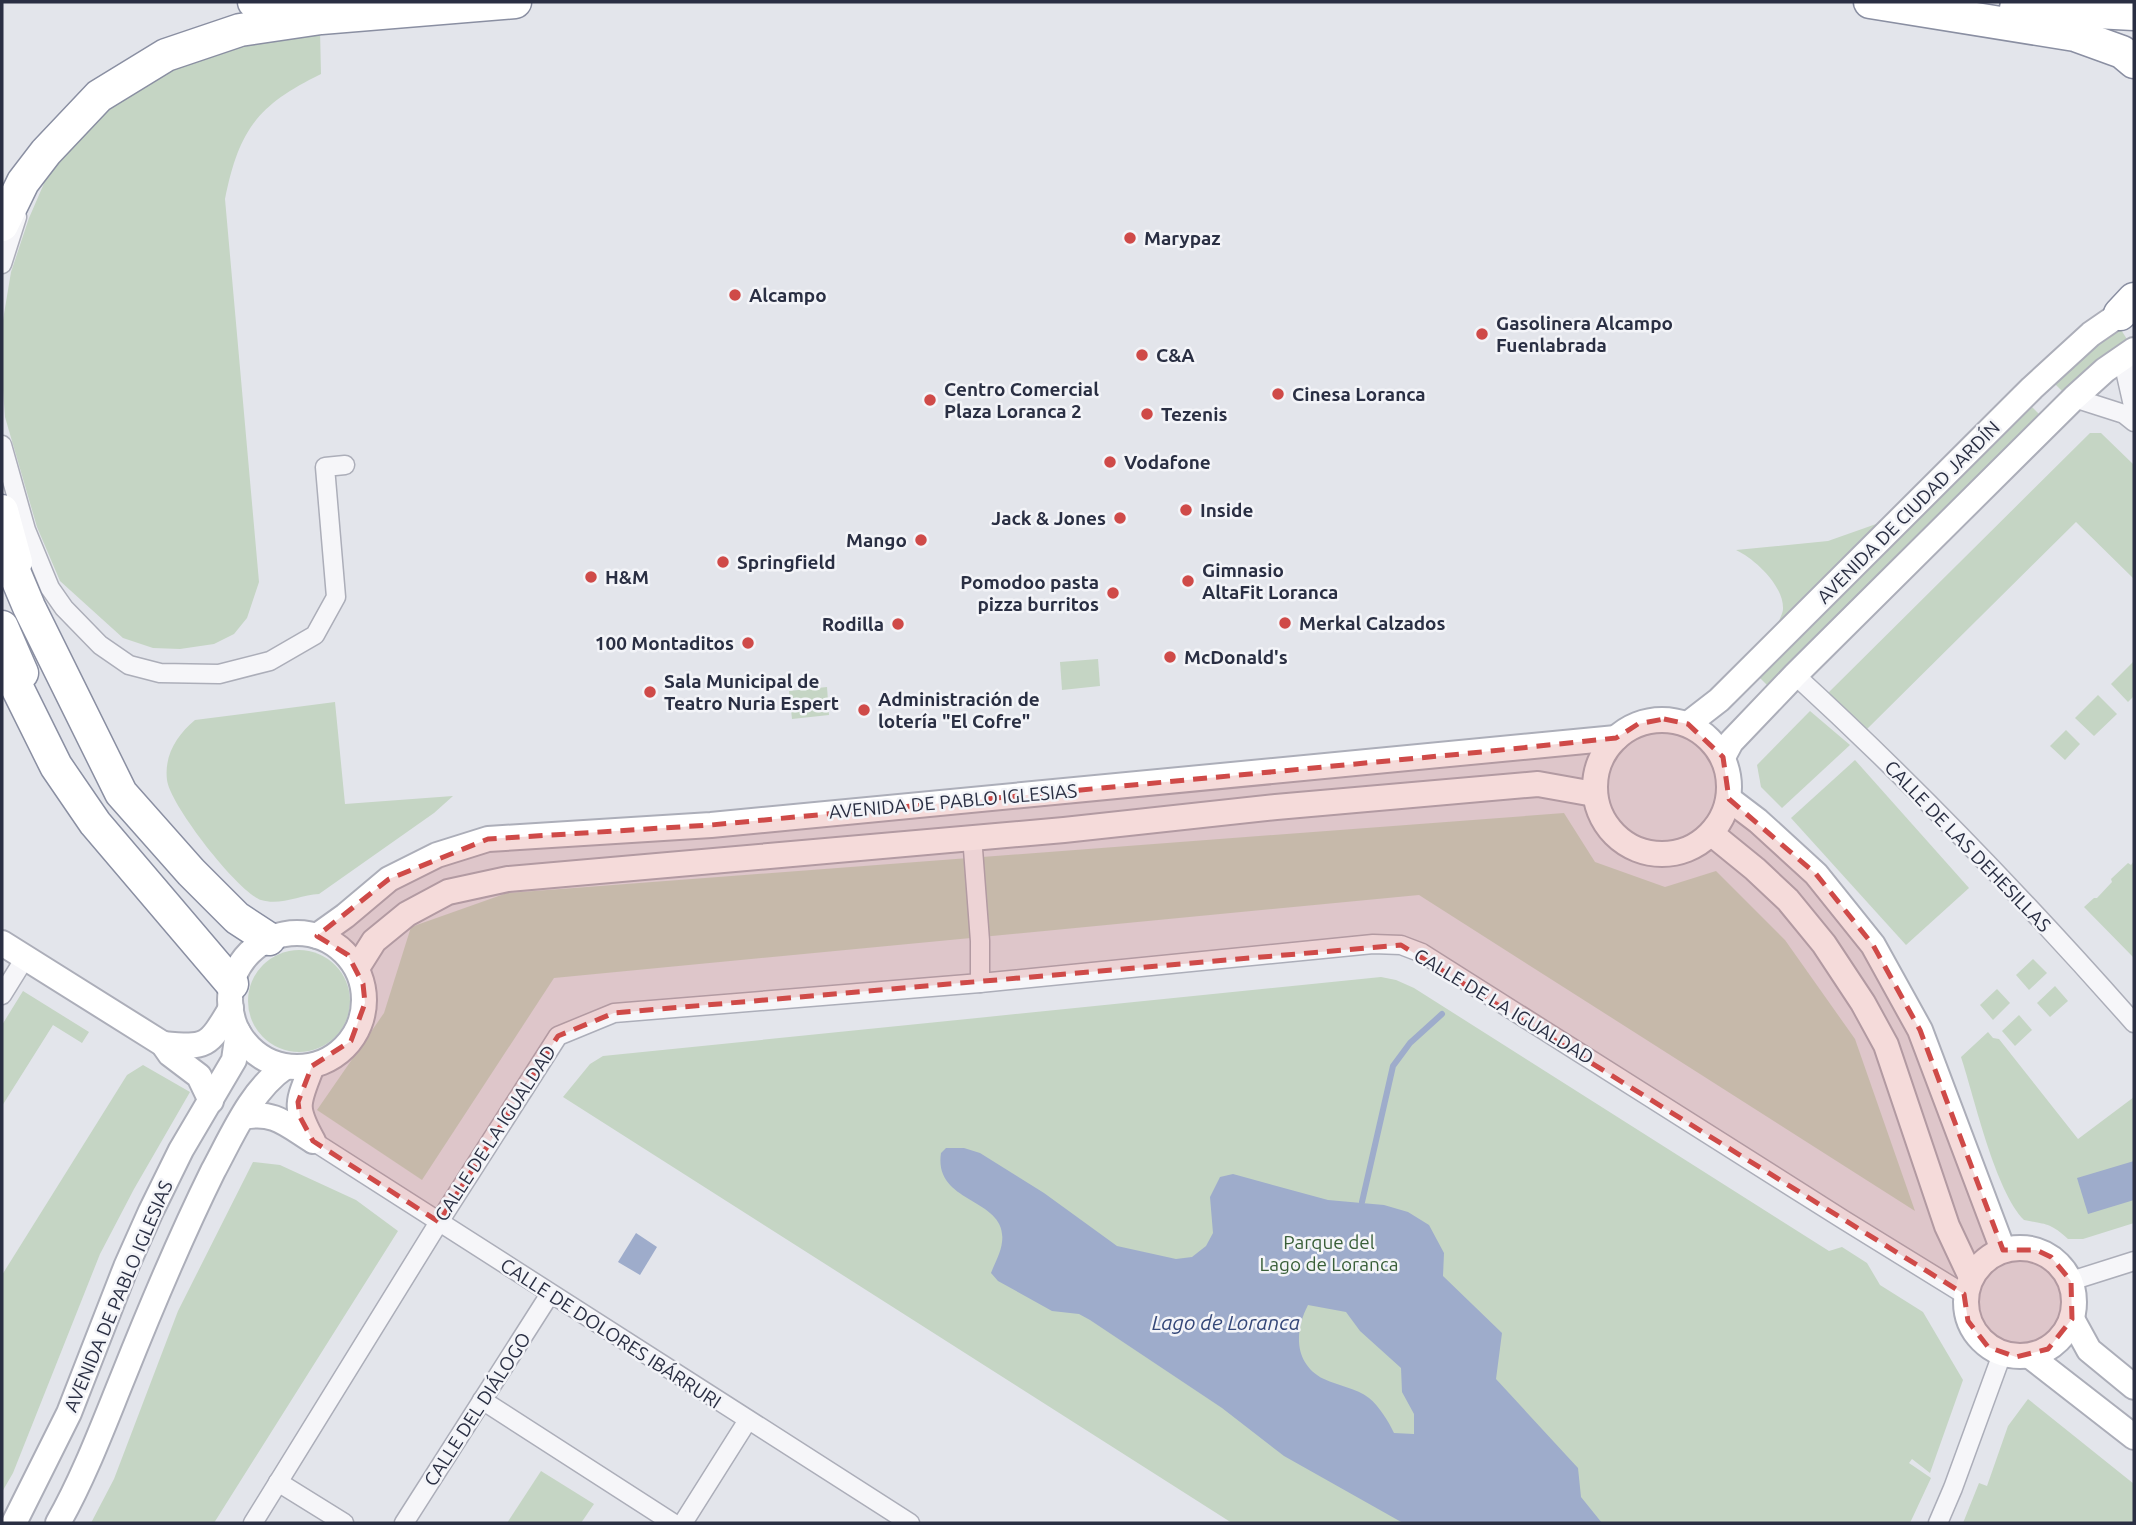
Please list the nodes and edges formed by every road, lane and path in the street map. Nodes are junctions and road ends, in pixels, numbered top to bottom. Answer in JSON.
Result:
{"nodes":[{"id":1,"x":254,"y":2,"type":"edge"},
{"id":2,"x":1870,"y":2,"type":"edge"},
{"id":3,"x":1892,"y":2,"type":"edge"},
{"id":4,"x":501,"y":3,"type":"edge"},
{"id":5,"x":2134,"y":14,"type":"edge"},
{"id":6,"x":2134,"y":62,"type":"edge"},
{"id":7,"x":46,"y":152,"type":"junction"},
{"id":8,"x":2,"y":225,"type":"edge"},
{"id":9,"x":2,"y":264,"type":"edge"},
{"id":10,"x":2129,"y":307,"type":"edge"},
{"id":11,"x":2128,"y":353,"type":"edge"},
{"id":12,"x":2074,"y":398,"type":"junction"},
{"id":13,"x":2134,"y":411,"type":"edge"},
{"id":14,"x":2134,"y":422,"type":"edge"},
{"id":15,"x":2,"y":445,"type":"edge"},
{"id":16,"x":345,"y":465,"type":"dead end"},
{"id":17,"x":2,"y":511,"type":"edge"},
{"id":18,"x":2,"y":543,"type":"edge"},
{"id":19,"x":29,"y":607,"type":"junction"},
{"id":20,"x":2,"y":627,"type":"edge"},
{"id":21,"x":2,"y":657,"type":"edge"},
{"id":22,"x":1795,"y":675,"type":"junction"},
{"id":23,"x":2,"y":695,"type":"edge"},
{"id":24,"x":1688,"y":724,"type":"junction"},
{"id":25,"x":1616,"y":738,"type":"junction"},
{"id":26,"x":1723,"y":757,"type":"junction"},
{"id":27,"x":55,"y":766,"type":"junction"},
{"id":28,"x":1594,"y":794,"type":"junction"},
{"id":29,"x":1730,"y":799,"type":"junction"},
{"id":30,"x":95,"y":823,"type":"junction"},
{"id":31,"x":1712,"y":834,"type":"junction"},
{"id":32,"x":972,"y":836,"type":"junction"},
{"id":33,"x":317,"y":936,"type":"junction"},
{"id":34,"x":269,"y":939,"type":"junction"},
{"id":35,"x":2,"y":943,"type":"edge"},
{"id":36,"x":25,"y":958,"type":"junction"},
{"id":37,"x":357,"y":968,"type":"junction"},
{"id":38,"x":980,"y":984,"type":"junction"},
{"id":39,"x":2,"y":995,"type":"edge"},
{"id":40,"x":231,"y":996,"type":"junction"},
{"id":41,"x":2134,"y":1023,"type":"edge"},
{"id":42,"x":238,"y":1032,"type":"junction"},
{"id":43,"x":163,"y":1044,"type":"junction"},
{"id":44,"x":312,"y":1066,"type":"junction"},
{"id":45,"x":285,"y":1067,"type":"junction"},
{"id":46,"x":211,"y":1101,"type":"junction"},
{"id":47,"x":243,"y":1117,"type":"junction"},
{"id":48,"x":313,"y":1141,"type":"junction"},
{"id":49,"x":439,"y":1222,"type":"junction"},
{"id":50,"x":2003,"y":1250,"type":"junction"},
{"id":51,"x":2134,"y":1261,"type":"edge"},
{"id":52,"x":2071,"y":1281,"type":"junction"},
{"id":53,"x":1968,"y":1285,"type":"junction"},
{"id":54,"x":550,"y":1294,"type":"junction"},
{"id":55,"x":2072,"y":1319,"type":"junction"},
{"id":56,"x":2002,"y":1354,"type":"junction"},
{"id":57,"x":2030,"y":1356,"type":"junction"},
{"id":58,"x":2134,"y":1387,"type":"edge"},
{"id":59,"x":482,"y":1400,"type":"junction"},
{"id":60,"x":748,"y":1420,"type":"junction"},
{"id":61,"x":2134,"y":1437,"type":"edge"},
{"id":62,"x":278,"y":1482,"type":"junction"},
{"id":63,"x":14,"y":1523,"type":"edge"},
{"id":64,"x":58,"y":1523,"type":"edge"},
{"id":65,"x":253,"y":1523,"type":"edge"},
{"id":66,"x":344,"y":1523,"type":"edge"},
{"id":67,"x":404,"y":1523,"type":"edge"},
{"id":68,"x":673,"y":1523,"type":"edge"},
{"id":69,"x":683,"y":1523,"type":"edge"},
{"id":70,"x":910,"y":1523,"type":"edge"},
{"id":71,"x":1938,"y":1523,"type":"edge"}],
"edges":[{"from":1,"to":4,"type":"highway"},
{"from":2,"to":6,"type":"highway"},
{"from":3,"to":5,"type":"highway"},
{"from":4,"to":7,"type":"highway"},
{"from":7,"to":8,"type":"highway"},
{"from":7,"to":9,"type":"street"},
{"from":10,"to":24,"type":"main road","name":"AVENIDA DE CIUDAD JARDÍN"},
{"from":11,"to":12,"type":"main road","name":"AVENIDA DE CIUDAD JARDÍN"},
{"from":11,"to":13,"type":"street"},
{"from":12,"to":14,"type":"street"},
{"from":12,"to":22,"type":"main road","name":"AVENIDA DE CIUDAD JARDÍN"},
{"from":15,"to":16,"type":"street"},
{"from":17,"to":19,"type":"highway"},
{"from":18,"to":19,"type":"highway"},
{"from":19,"to":34,"type":"highway"},
{"from":20,"to":30,"type":"highway"},
{"from":21,"to":27,"type":"highway"},
{"from":22,"to":26,"type":"main road","name":"AVENIDA DE CIUDAD JARDÍN"},
{"from":22,"to":41,"type":"street","name":"CALLE DE LAS DEHESILLAS"},
{"from":23,"to":27,"type":"highway"},
{"from":24,"to":25,"type":"main road"},
{"from":24,"to":26,"type":"main road"},
{"from":25,"to":28,"type":"main road"},
{"from":25,"to":33,"type":"main road","name":"AVENIDA DE PABLO IGLESIAS"},
{"from":26,"to":29,"type":"main road"},
{"from":27,"to":30,"type":"highway"},
{"from":28,"to":31,"type":"main road"},
{"from":28,"to":32,"type":"main road","name":"AVENIDA DE PABLO IGLESIAS"},
{"from":29,"to":31,"type":"main road"},
{"from":29,"to":50,"type":"main road"},
{"from":30,"to":40,"type":"highway"},
{"from":31,"to":53,"type":"main road"},
{"from":32,"to":37,"type":"main road","name":"AVENIDA DE PABLO IGLESIAS"},
{"from":32,"to":38,"type":"street"},
{"from":33,"to":34,"type":"main road"},
{"from":33,"to":37,"type":"main road"},
{"from":34,"to":40,"type":"main road"},
{"from":35,"to":36,"type":"main road"},
{"from":36,"to":39,"type":"street"},
{"from":36,"to":43,"type":"main road"},
{"from":37,"to":44,"type":"main road"},
{"from":38,"to":49,"type":"street","name":"CALLE DE LA IGUALDAD"},
{"from":38,"to":53,"type":"street","name":"CALLE DE LA IGUALDAD"},
{"from":40,"to":42,"type":"main road"},
{"from":40,"to":43,"type":"main road"},
{"from":42,"to":45,"type":"main road"},
{"from":42,"to":46,"type":"main road","name":"AVENIDA DE PABLO IGLESIAS"},
{"from":43,"to":46,"type":"main road"},
{"from":44,"to":45,"type":"main road"},
{"from":44,"to":48,"type":"main road"},
{"from":45,"to":47,"type":"main road","name":"AVENIDA DE PABLO IGLESIAS"},
{"from":46,"to":63,"type":"main road","name":"AVENIDA DE PABLO IGLESIAS"},
{"from":47,"to":48,"type":"main road","name":"CALLE DE DOLORES IBÁRRURI"},
{"from":47,"to":64,"type":"main road","name":"AVENIDA DE PABLO IGLESIAS"},
{"from":48,"to":49,"type":"street","name":"CALLE DE DOLORES IBÁRRURI"},
{"from":49,"to":54,"type":"street","name":"CALLE DE DOLORES IBÁRRURI"},
{"from":49,"to":62,"type":"street","name":"CALLE DE LA IGUALDAD"},
{"from":50,"to":52,"type":"main road"},
{"from":50,"to":53,"type":"main road"},
{"from":51,"to":52,"type":"street"},
{"from":52,"to":55,"type":"main road"},
{"from":53,"to":56,"type":"main road"},
{"from":54,"to":59,"type":"street","name":"CALLE DEL DIÁLOGO"},
{"from":54,"to":60,"type":"street","name":"CALLE DE DOLORES IBÁRRURI"},
{"from":55,"to":57,"type":"main road"},
{"from":55,"to":58,"type":"main road"},
{"from":56,"to":57,"type":"main road"},
{"from":56,"to":71,"type":"street"},
{"from":57,"to":61,"type":"main road"},
{"from":59,"to":67,"type":"street","name":"CALLE DEL DIÁLOGO"},
{"from":59,"to":68,"type":"street"},
{"from":60,"to":69,"type":"street"},
{"from":60,"to":70,"type":"street","name":"CALLE DE DOLORES IBÁRRURI"},
{"from":62,"to":65,"type":"street","name":"CALLE DE LA IGUALDAD"},
{"from":62,"to":66,"type":"street"}]}
